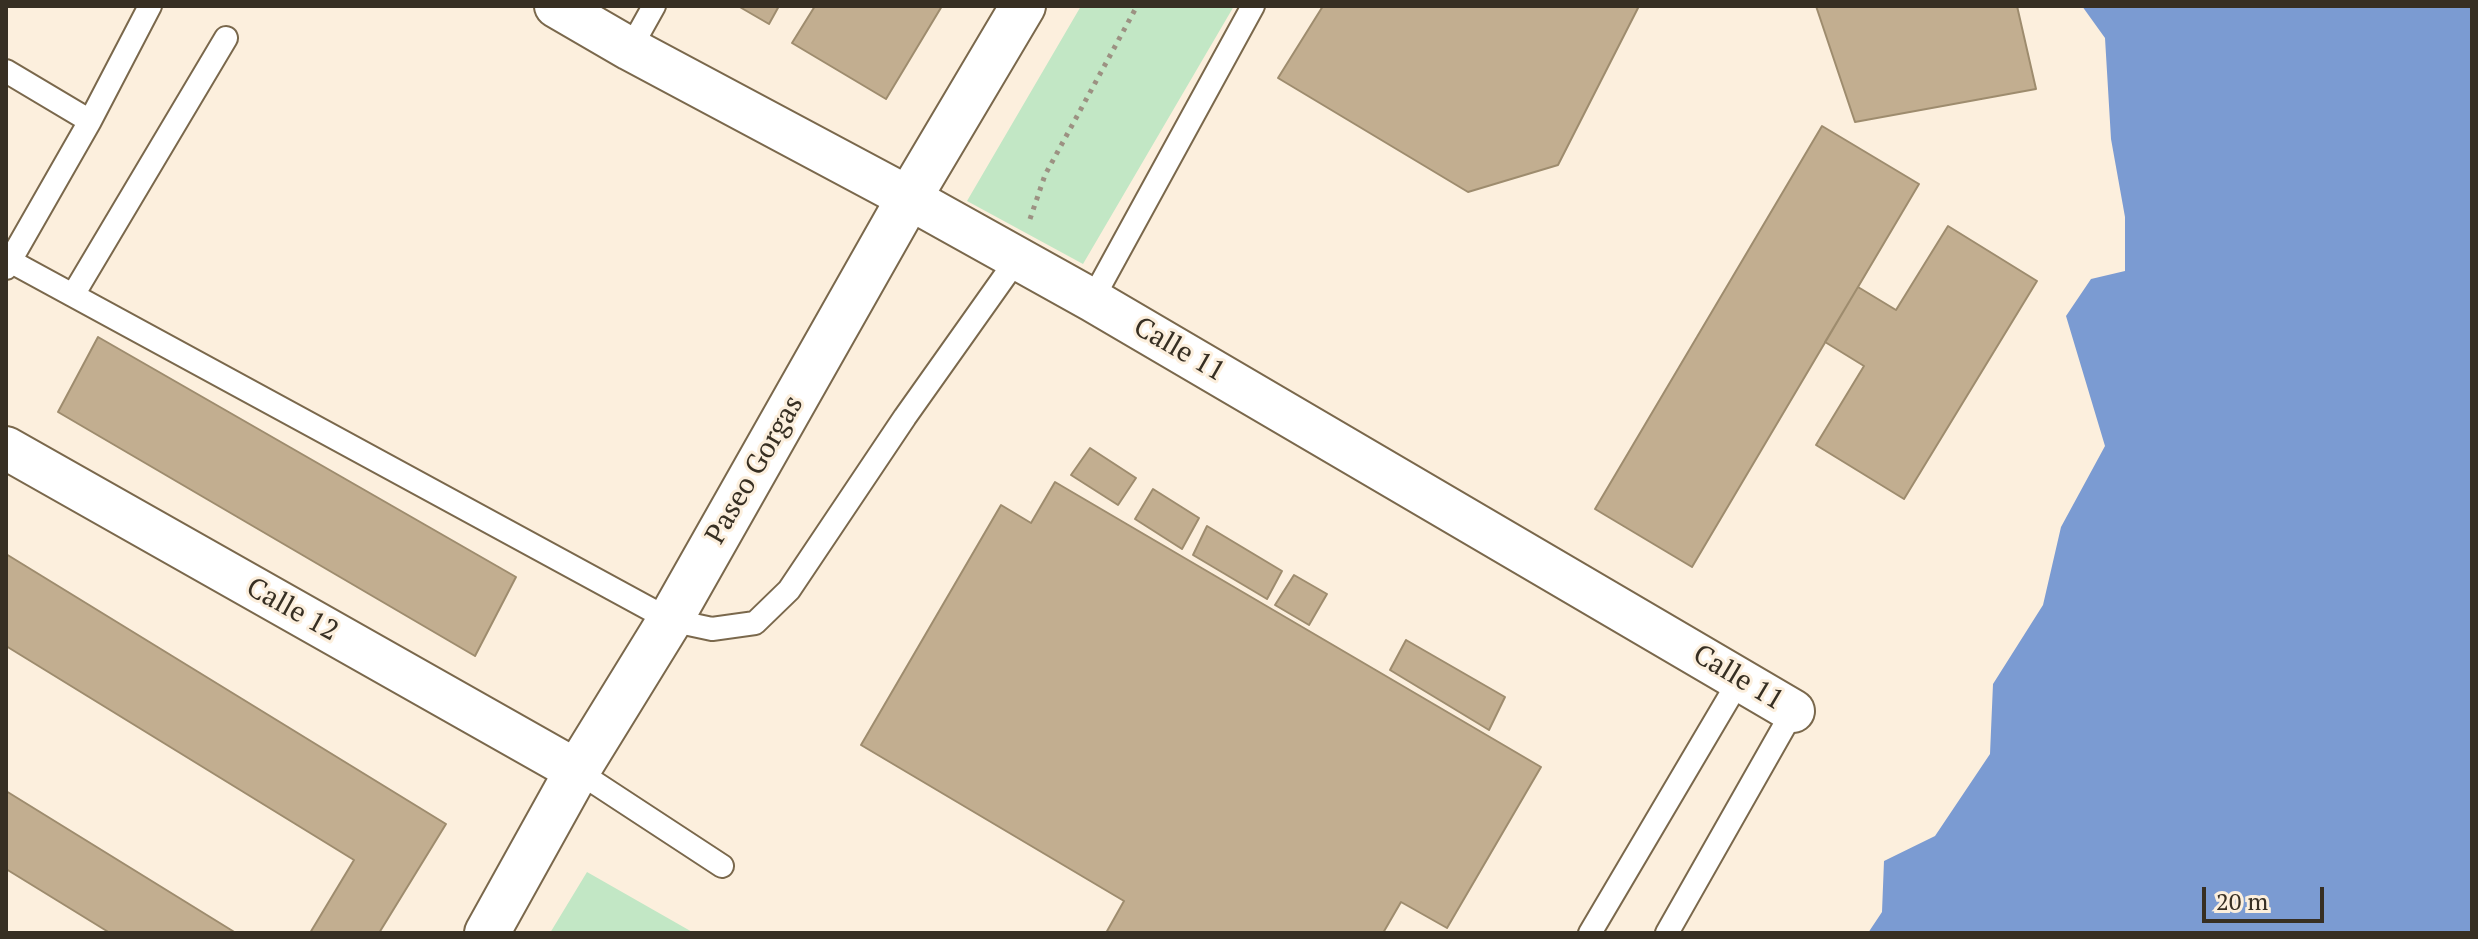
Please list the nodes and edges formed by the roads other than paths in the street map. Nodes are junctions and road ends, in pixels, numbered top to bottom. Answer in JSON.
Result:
{"nodes":[{"id":1,"x":150,"y":6,"type":"edge"},
{"id":2,"x":556,"y":6,"type":"edge"},
{"id":3,"x":654,"y":6,"type":"edge"},
{"id":4,"x":1023,"y":6,"type":"edge"},
{"id":5,"x":1253,"y":6,"type":"edge"},
{"id":6,"x":226,"y":38,"type":"dead end"},
{"id":7,"x":630,"y":49,"type":"junction"},
{"id":8,"x":6,"y":71,"type":"edge"},
{"id":9,"x":90,"y":121,"type":"junction"},
{"id":10,"x":909,"y":198,"type":"junction"},
{"id":11,"x":1017,"y":259,"type":"junction"},
{"id":12,"x":8,"y":264,"type":"edge"},
{"id":13,"x":73,"y":295,"type":"junction"},
{"id":14,"x":1092,"y":300,"type":"junction"},
{"id":15,"x":6,"y":448,"type":"edge"},
{"id":16,"x":670,"y":620,"type":"junction"},
{"id":17,"x":1740,"y":679,"type":"junction"},
{"id":18,"x":1793,"y":711,"type":"joint"},
{"id":19,"x":577,"y":771,"type":"junction"},
{"id":20,"x":722,"y":866,"type":"dead end"},
{"id":21,"x":487,"y":933,"type":"edge"},
{"id":22,"x":1590,"y":933,"type":"edge"},
{"id":23,"x":1667,"y":933,"type":"edge"}],
"edges":[{"from":1,"to":9,"type":"lane"},
{"from":2,"to":7,"type":"street","name":"Calle 11"},
{"from":3,"to":7,"type":"lane"},
{"from":4,"to":10,"type":"street","name":"Paseo Gorgas"},
{"from":5,"to":14,"type":"lane"},
{"from":6,"to":13,"type":"lane"},
{"from":7,"to":10,"type":"street","name":"Calle 11"},
{"from":8,"to":9,"type":"lane"},
{"from":9,"to":12,"type":"lane"},
{"from":10,"to":11,"type":"street","name":"Calle 11"},
{"from":10,"to":16,"type":"street","name":"Paseo Gorgas"},
{"from":11,"to":14,"type":"street","name":"Calle 11"},
{"from":11,"to":16,"type":"lane"},
{"from":12,"to":13,"type":"lane"},
{"from":13,"to":16,"type":"lane"},
{"from":14,"to":17,"type":"street","name":"Calle 11"},
{"from":15,"to":19,"type":"street","name":"Calle 12"},
{"from":16,"to":19,"type":"street","name":"Paseo Gorgas"},
{"from":17,"to":18,"type":"street","name":"Calle 11"},
{"from":17,"to":22,"type":"lane"},
{"from":18,"to":23,"type":"lane"},
{"from":19,"to":20,"type":"lane"},
{"from":19,"to":21,"type":"street","name":"Paseo Gorgas"}]}
